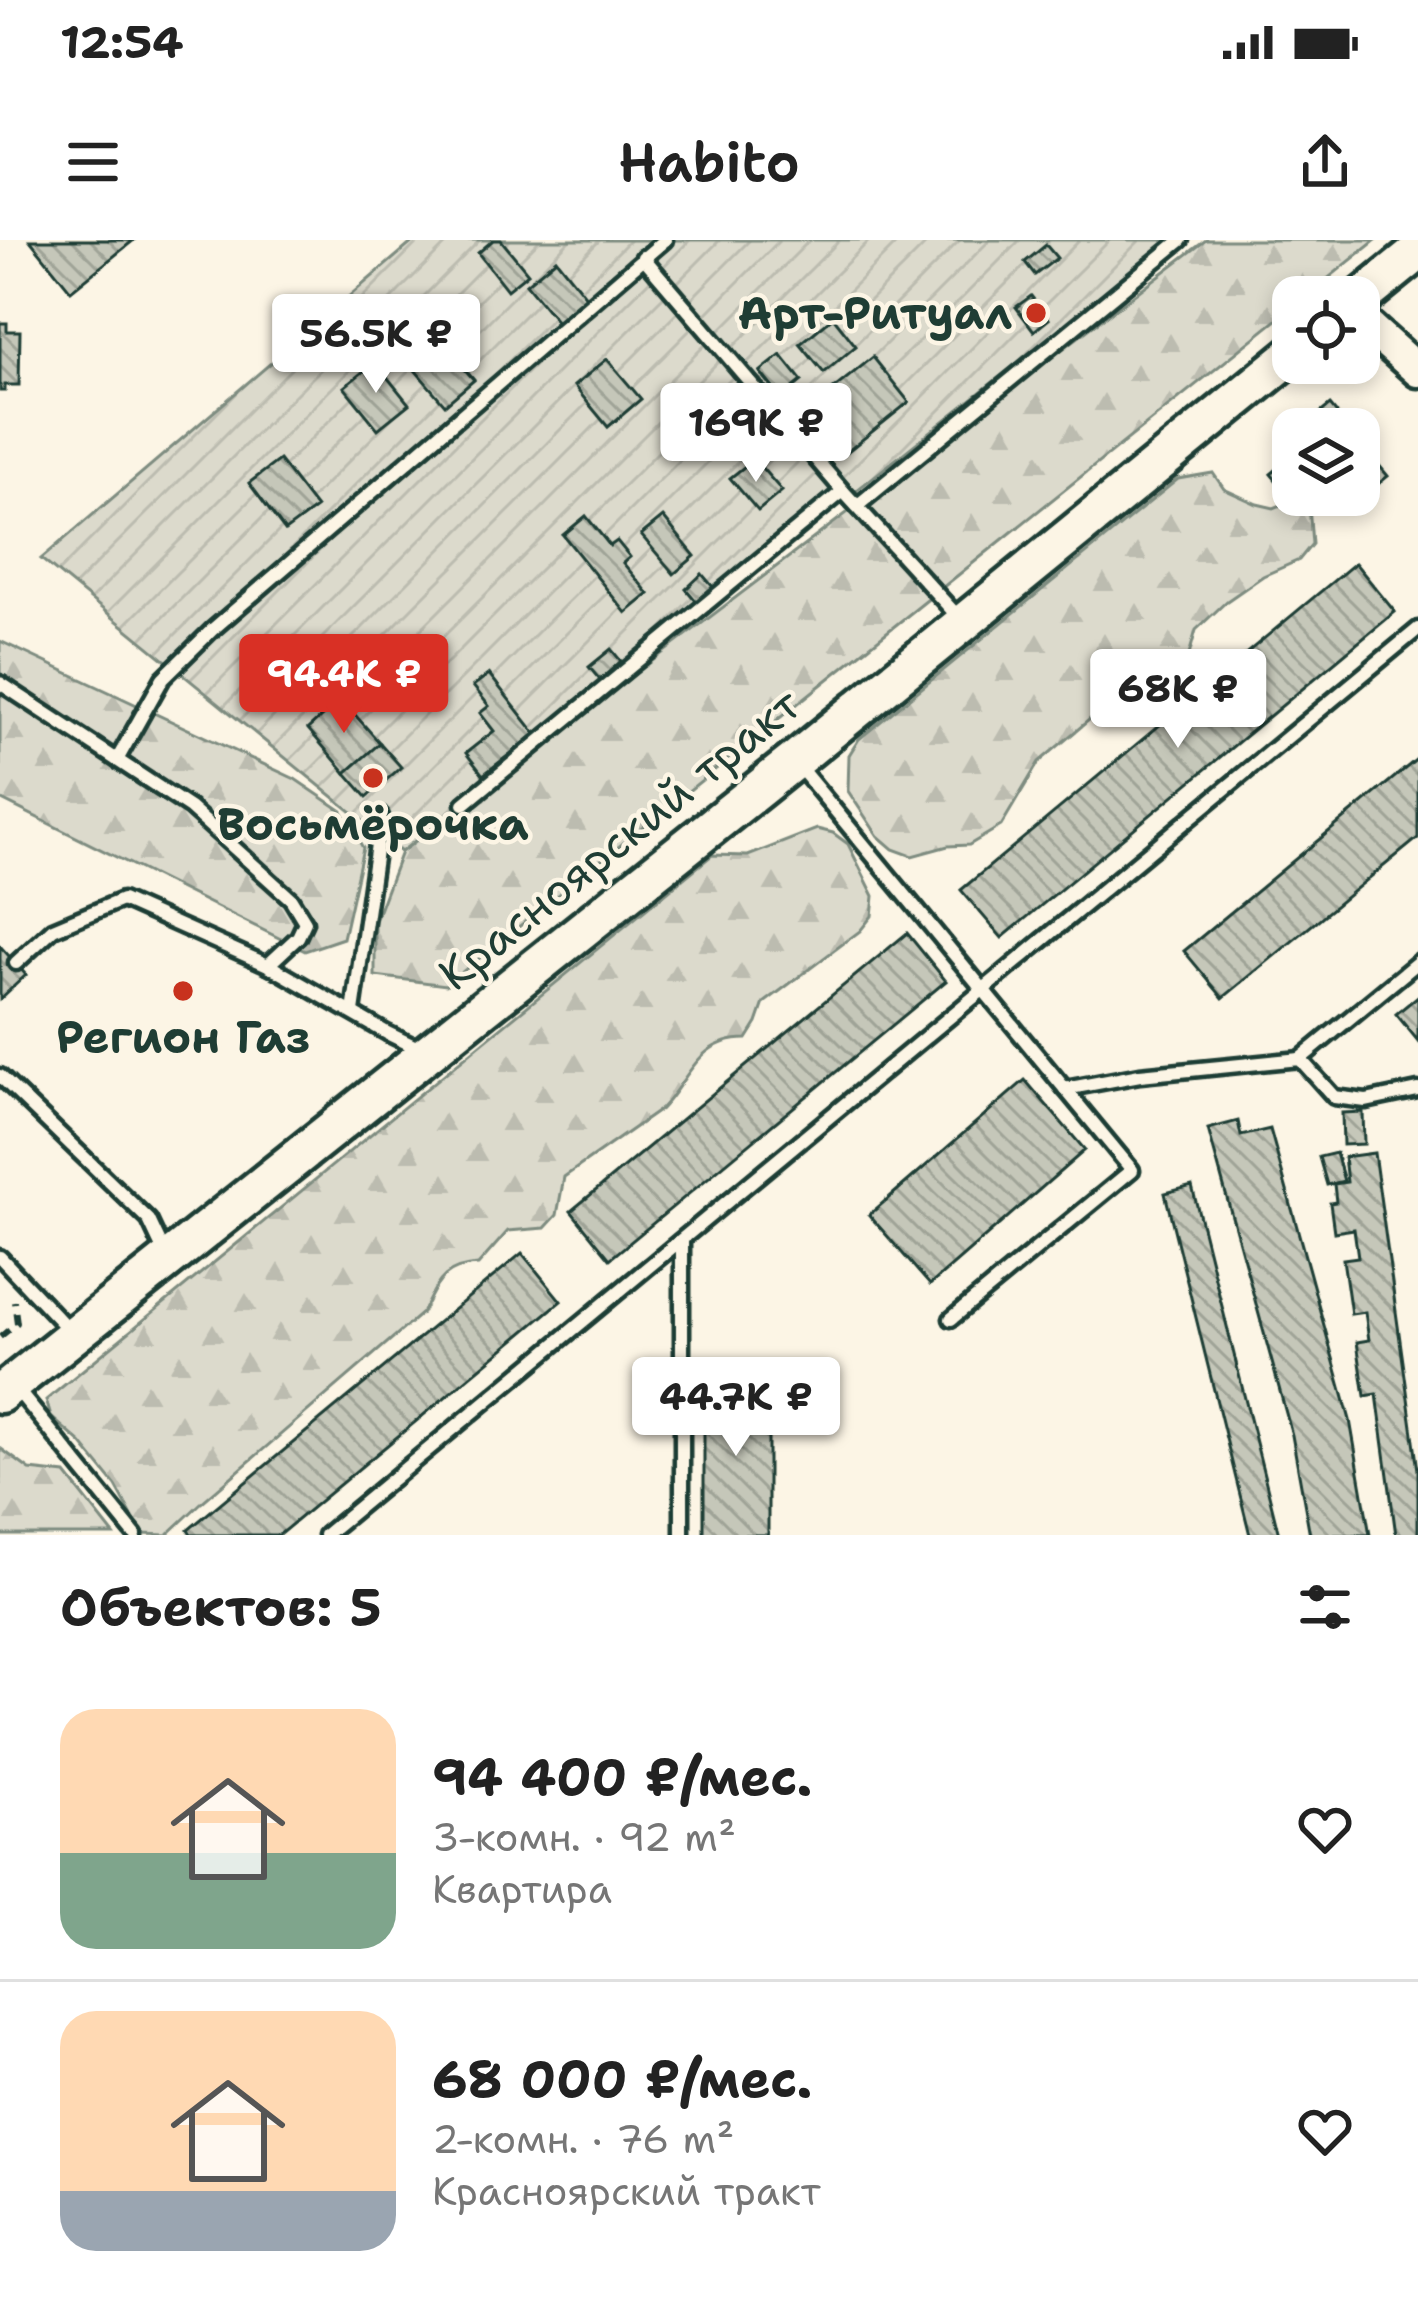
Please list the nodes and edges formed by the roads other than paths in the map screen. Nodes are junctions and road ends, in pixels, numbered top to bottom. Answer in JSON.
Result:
{"nodes":[{"id":1,"x":665,"y":240,"type":"edge"},
{"id":2,"x":1181,"y":240,"type":"edge"},
{"id":3,"x":1418,"y":252,"type":"edge"},
{"id":4,"x":644,"y":257,"type":"junction"},
{"id":5,"x":1380,"y":283,"type":"edge"},
{"id":6,"x":1380,"y":337,"type":"edge"},
{"id":7,"x":1272,"y":371,"type":"edge"},
{"id":8,"x":1418,"y":371,"type":"edge"},
{"id":9,"x":843,"y":491,"type":"junction"},
{"id":10,"x":857,"y":506,"type":"junction"},
{"id":11,"x":963,"y":622,"type":"junction"},
{"id":12,"x":1418,"y":629,"type":"edge"},
{"id":13,"x":0,"y":683,"type":"edge"},
{"id":14,"x":117,"y":760,"type":"junction"},
{"id":15,"x":794,"y":761,"type":"junction"},
{"id":16,"x":464,"y":804,"type":"dead end"},
{"id":17,"x":381,"y":816,"type":"dead end"},
{"id":18,"x":1418,"y":962,"type":"edge"},
{"id":19,"x":16,"y":963,"type":"dead end"},
{"id":20,"x":268,"y":965,"type":"junction"},
{"id":21,"x":983,"y":989,"type":"junction"},
{"id":22,"x":352,"y":1012,"type":"junction"},
{"id":23,"x":429,"y":1053,"type":"junction"},
{"id":24,"x":1300,"y":1060,"type":"junction"},
{"id":25,"x":0,"y":1076,"type":"edge"},
{"id":26,"x":1065,"y":1089,"type":"junction"},
{"id":27,"x":1418,"y":1090,"type":"edge"},
{"id":28,"x":682,"y":1240,"type":"junction"},
{"id":29,"x":0,"y":1257,"type":"edge"},
{"id":30,"x":168,"y":1259,"type":"junction"},
{"id":31,"x":951,"y":1319,"type":"dead end"},
{"id":32,"x":74,"y":1335,"type":"junction"},
{"id":33,"x":6,"y":1389,"type":"edge"},
{"id":34,"x":341,"y":1528,"type":"edge"},
{"id":35,"x":135,"y":1535,"type":"edge"},
{"id":36,"x":325,"y":1535,"type":"edge"},
{"id":37,"x":682,"y":1535,"type":"edge"}],
"edges":[{"from":1,"to":4,"type":"lane"},
{"from":2,"to":10,"type":"lane"},
{"from":3,"to":5,"type":"main road"},
{"from":4,"to":9,"type":"lane"},
{"from":4,"to":14,"type":"lane"},
{"from":6,"to":8,"type":"street"},
{"from":7,"to":11,"type":"main road","name":"Красноярский тракт"},
{"from":9,"to":10,"type":"lane"},
{"from":9,"to":16,"type":"lane"},
{"from":10,"to":11,"type":"lane"},
{"from":11,"to":15,"type":"main road","name":"Красноярский тракт"},
{"from":12,"to":21,"type":"lane"},
{"from":13,"to":14,"type":"lane"},
{"from":14,"to":20,"type":"lane"},
{"from":15,"to":21,"type":"lane"},
{"from":15,"to":23,"type":"main road","name":"Красноярский тракт"},
{"from":17,"to":22,"type":"lane"},
{"from":18,"to":24,"type":"lane"},
{"from":19,"to":20,"type":"lane"},
{"from":20,"to":22,"type":"lane"},
{"from":21,"to":26,"type":"lane"},
{"from":21,"to":28,"type":"lane"},
{"from":22,"to":23,"type":"lane"},
{"from":23,"to":30,"type":"main road","name":"Красноярский тракт"},
{"from":24,"to":26,"type":"lane"},
{"from":24,"to":27,"type":"lane"},
{"from":25,"to":30,"type":"lane"},
{"from":26,"to":31,"type":"lane"},
{"from":28,"to":34,"type":"lane"},
{"from":28,"to":37,"type":"lane"},
{"from":29,"to":32,"type":"lane"},
{"from":30,"to":32,"type":"main road","name":"Красноярский тракт"},
{"from":32,"to":33,"type":"main road","name":"Красноярский тракт"},
{"from":33,"to":35,"type":"lane"},
{"from":34,"to":36,"type":"lane"}]}
